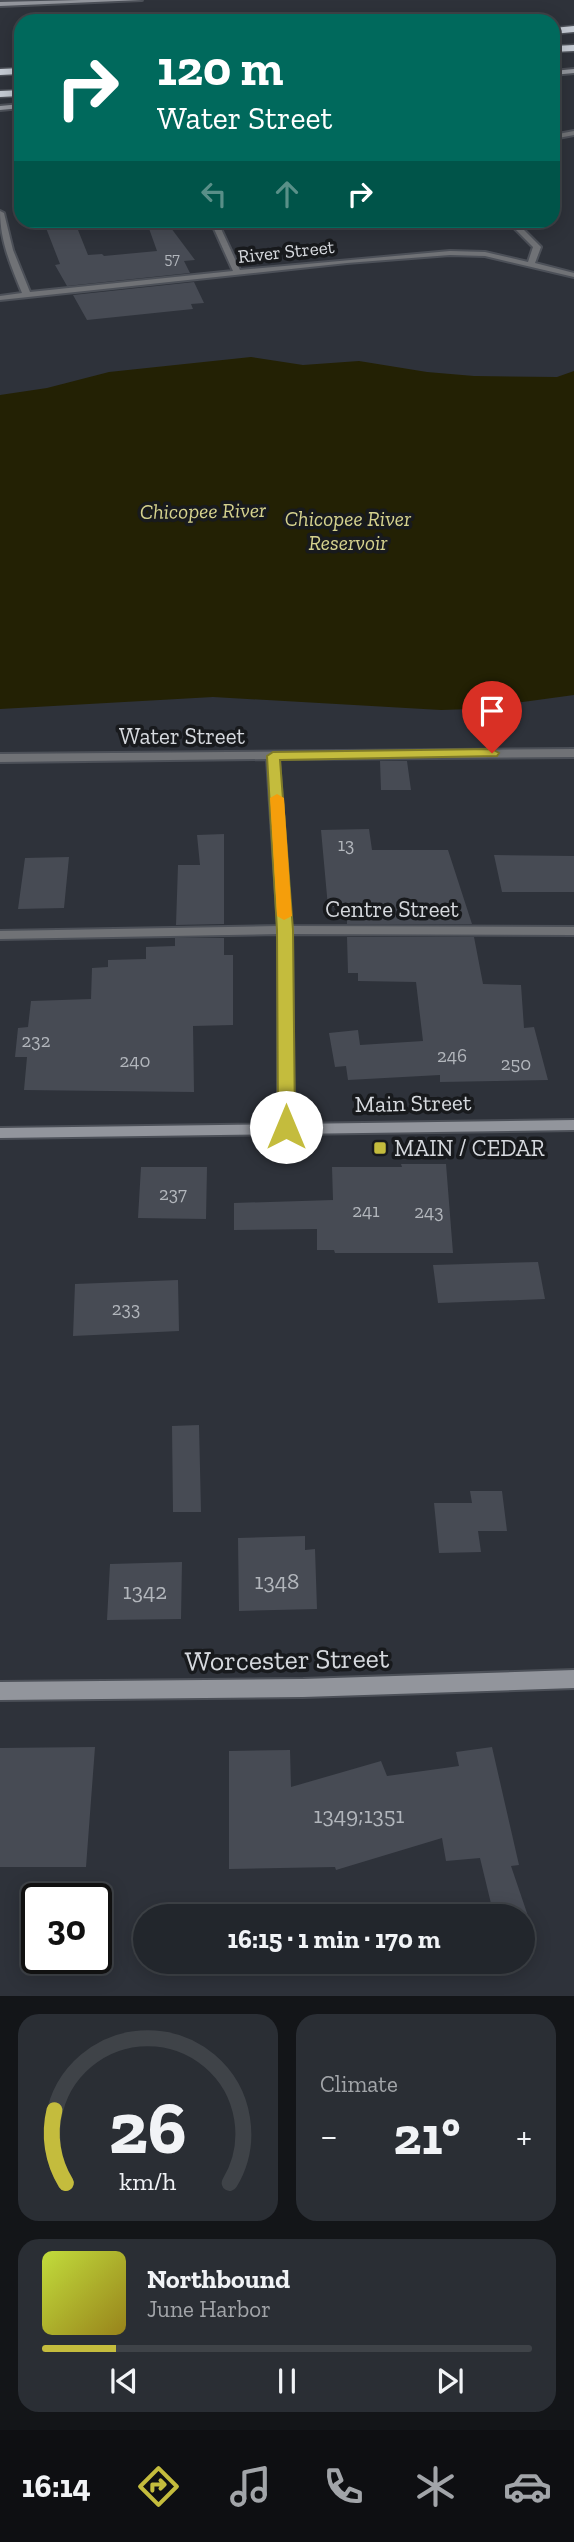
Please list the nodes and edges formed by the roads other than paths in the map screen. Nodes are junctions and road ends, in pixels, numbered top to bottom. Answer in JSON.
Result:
{"nodes":[{"id":1,"x":129,"y":0,"type":"edge"},
{"id":2,"x":139,"y":0,"type":"edge"},
{"id":3,"x":0,"y":4,"type":"edge"},
{"id":4,"x":0,"y":213,"type":"edge"},
{"id":5,"x":217,"y":228,"type":"edge"},
{"id":6,"x":517,"y":228,"type":"edge"},
{"id":7,"x":531,"y":262,"type":"junction"},
{"id":8,"x":237,"y":272,"type":"junction"},
{"id":9,"x":574,"y":275,"type":"edge"},
{"id":10,"x":27,"y":296,"type":"junction"},
{"id":11,"x":0,"y":298,"type":"edge"},
{"id":12,"x":574,"y":752,"type":"edge"},
{"id":13,"x":273,"y":756,"type":"junction"},
{"id":14,"x":0,"y":758,"type":"edge"},
{"id":15,"x":285,"y":930,"type":"junction"},
{"id":16,"x":574,"y":931,"type":"edge"},
{"id":17,"x":0,"y":935,"type":"edge"},
{"id":18,"x":574,"y":1125,"type":"edge"},
{"id":19,"x":286,"y":1127,"type":"junction"},
{"id":20,"x":0,"y":1133,"type":"edge"},
{"id":21,"x":574,"y":1679,"type":"edge"},
{"id":22,"x":0,"y":1691,"type":"edge"}],
"edges":[{"from":1,"to":2,"type":"street"},
{"from":1,"to":3,"type":"street"},
{"from":4,"to":10,"type":"street"},
{"from":5,"to":8,"type":"street"},
{"from":6,"to":7,"type":"street"},
{"from":7,"to":8,"type":"street","name":"River Street"},
{"from":7,"to":9,"type":"street","name":"River Street"},
{"from":8,"to":10,"type":"street","name":"River Street"},
{"from":10,"to":11,"type":"street","name":"River Street"},
{"from":12,"to":13,"type":"street","name":"Water Street"},
{"from":13,"to":14,"type":"street","name":"Water Street"},
{"from":13,"to":15,"type":"street"},
{"from":15,"to":16,"type":"street","name":"Centre Street"},
{"from":15,"to":17,"type":"street","name":"Centre Street"},
{"from":15,"to":19,"type":"street"},
{"from":18,"to":19,"type":"street","name":"Main Street"},
{"from":19,"to":20,"type":"street","name":"Main Street"},
{"from":21,"to":22,"type":"street","name":"Worcester Street"}]}
